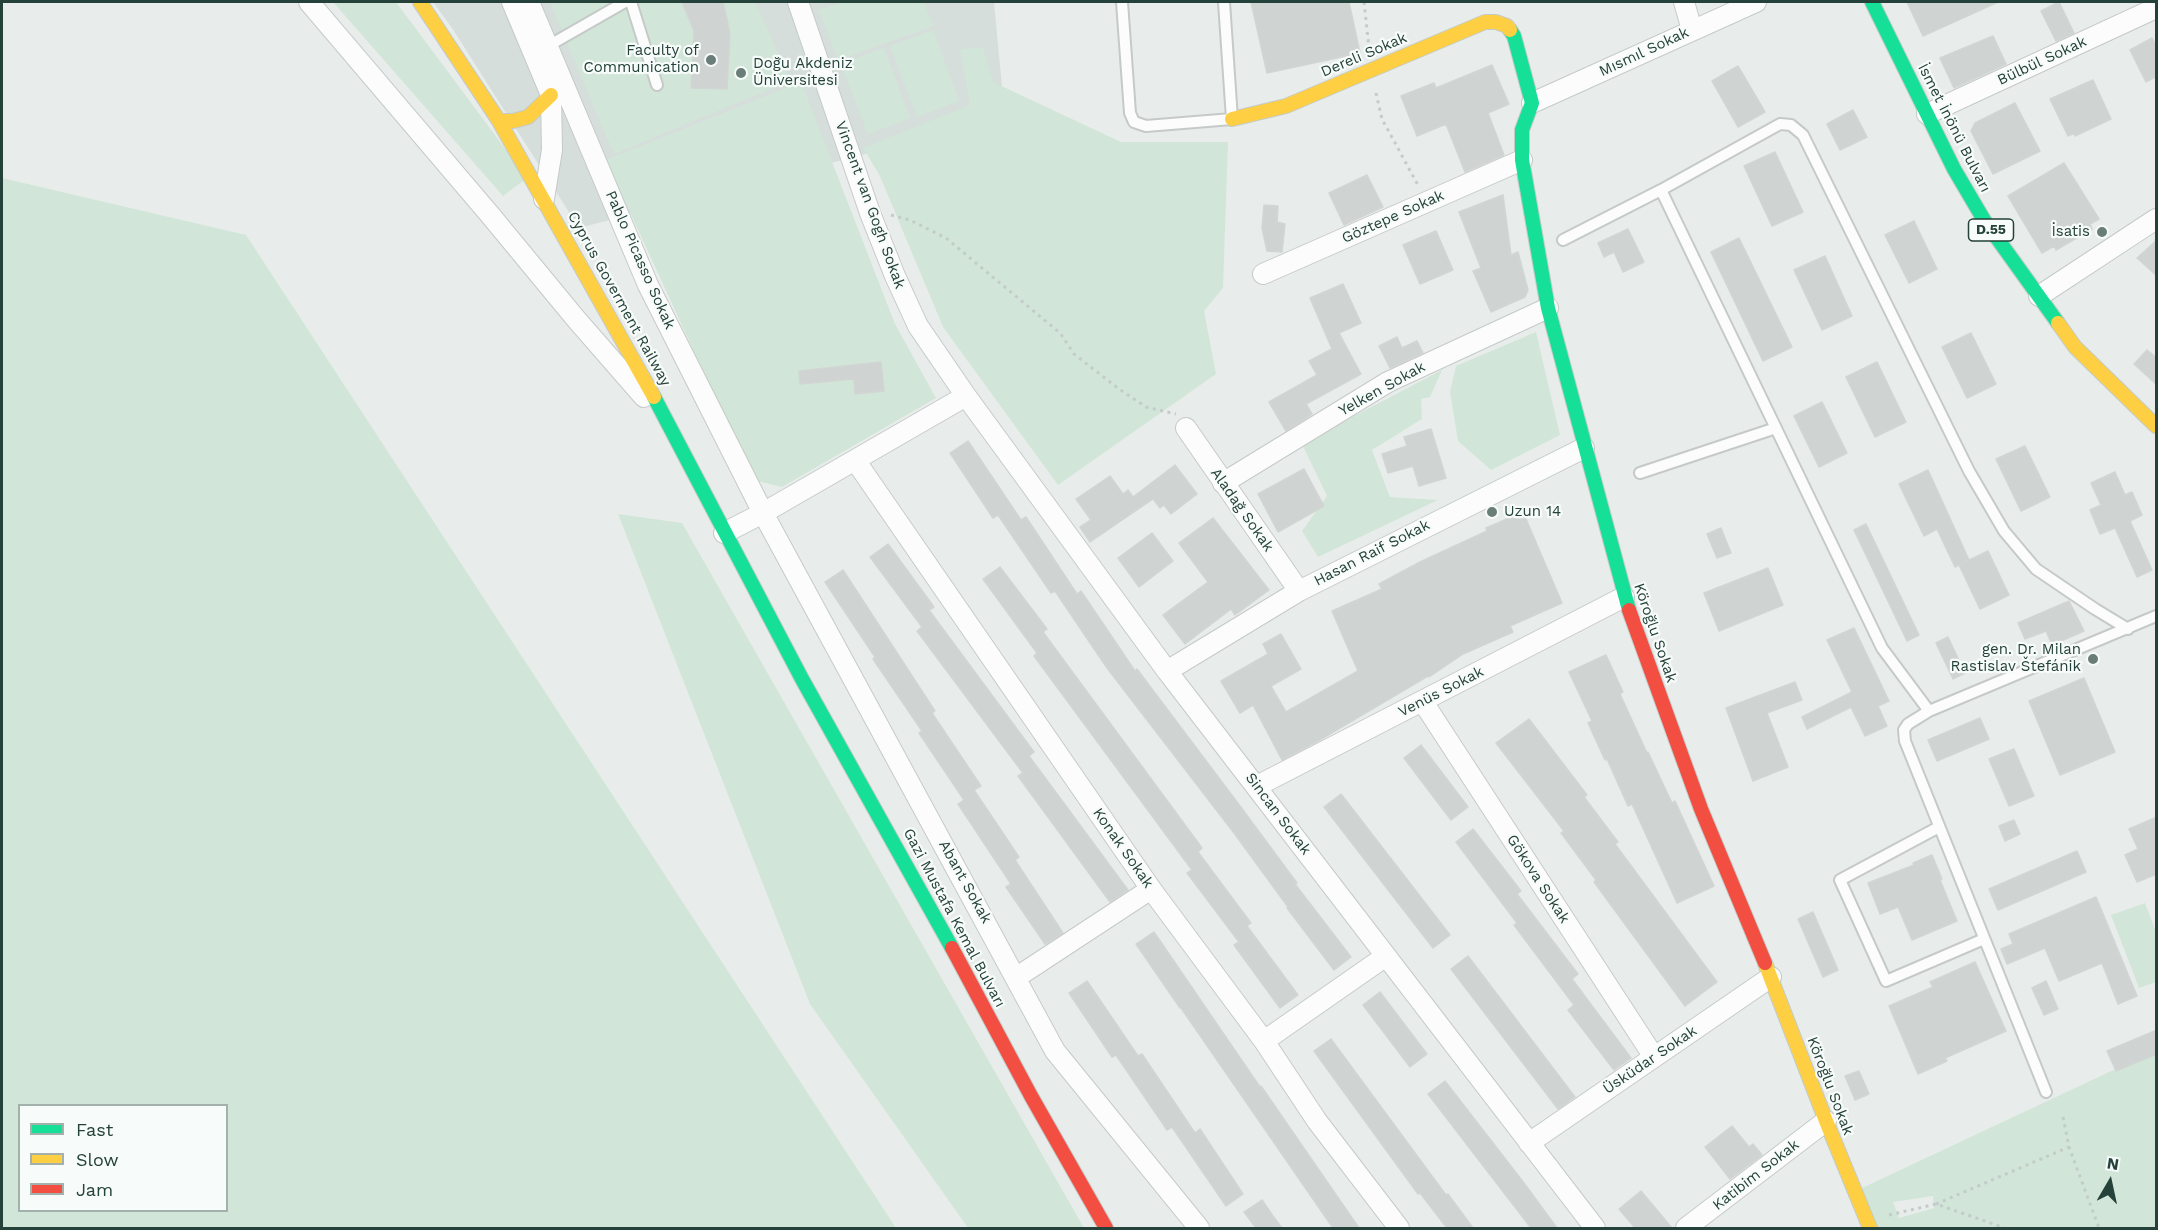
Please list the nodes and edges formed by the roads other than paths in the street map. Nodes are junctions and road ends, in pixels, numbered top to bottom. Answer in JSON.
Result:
{"nodes":[{"id":1,"x":309,"y":2,"type":"edge"},
{"id":2,"x":420,"y":2,"type":"edge"},
{"id":3,"x":512,"y":2,"type":"edge"},
{"id":4,"x":530,"y":2,"type":"edge"},
{"id":5,"x":625,"y":2,"type":"edge"},
{"id":6,"x":631,"y":2,"type":"edge"},
{"id":7,"x":798,"y":2,"type":"edge"},
{"id":8,"x":1122,"y":2,"type":"edge"},
{"id":9,"x":1224,"y":2,"type":"edge"},
{"id":10,"x":1683,"y":2,"type":"edge"},
{"id":11,"x":1756,"y":2,"type":"edge"},
{"id":12,"x":1872,"y":2,"type":"edge"},
{"id":13,"x":2157,"y":8,"type":"edge"},
{"id":14,"x":1692,"y":30,"type":"junction"},
{"id":15,"x":548,"y":46,"type":"junction"},
{"id":16,"x":657,"y":85,"type":"dead end"},
{"id":17,"x":551,"y":95,"type":"junction"},
{"id":18,"x":1532,"y":103,"type":"junction"},
{"id":19,"x":1927,"y":114,"type":"junction"},
{"id":20,"x":1232,"y":119,"type":"junction"},
{"id":21,"x":499,"y":121,"type":"junction"},
{"id":22,"x":1522,"y":160,"type":"junction"},
{"id":23,"x":1661,"y":190,"type":"junction"},
{"id":24,"x":544,"y":198,"type":"junction"},
{"id":25,"x":2157,"y":219,"type":"edge"},
{"id":26,"x":1563,"y":240,"type":"dead end"},
{"id":27,"x":1263,"y":274,"type":"dead end"},
{"id":28,"x":2039,"y":296,"type":"junction"},
{"id":29,"x":1548,"y":308,"type":"junction"},
{"id":30,"x":966,"y":396,"type":"junction"},
{"id":31,"x":1183,"y":422,"type":"road end"},
{"id":32,"x":670,"y":426,"type":"junction"},
{"id":33,"x":2157,"y":426,"type":"edge"},
{"id":34,"x":1776,"y":428,"type":"junction"},
{"id":35,"x":1584,"y":448,"type":"junction"},
{"id":36,"x":855,"y":460,"type":"junction"},
{"id":37,"x":1640,"y":473,"type":"dead end"},
{"id":38,"x":1223,"y":483,"type":"junction"},
{"id":39,"x":763,"y":513,"type":"junction"},
{"id":40,"x":724,"y":533,"type":"junction"},
{"id":41,"x":1299,"y":591,"type":"junction"},
{"id":42,"x":1624,"y":597,"type":"junction"},
{"id":43,"x":2157,"y":616,"type":"edge"},
{"id":44,"x":772,"y":622,"type":"joint"},
{"id":45,"x":2128,"y":629,"type":"junction"},
{"id":46,"x":1167,"y":671,"type":"junction"},
{"id":47,"x":1423,"y":702,"type":"junction"},
{"id":48,"x":1929,"y":711,"type":"junction"},
{"id":49,"x":1257,"y":786,"type":"junction"},
{"id":50,"x":1939,"y":827,"type":"junction"},
{"id":51,"x":1151,"y":889,"type":"junction"},
{"id":52,"x":1984,"y":939,"type":"junction"},
{"id":53,"x":1386,"y":957,"type":"junction"},
{"id":54,"x":1017,"y":977,"type":"junction"},
{"id":55,"x":1771,"y":977,"type":"junction"},
{"id":56,"x":1264,"y":1041,"type":"junction"},
{"id":57,"x":1654,"y":1057,"type":"junction"},
{"id":58,"x":2046,"y":1092,"type":"dead end"},
{"id":59,"x":1826,"y":1121,"type":"junction"},
{"id":60,"x":1529,"y":1143,"type":"junction"},
{"id":61,"x":1868,"y":1225,"type":"edge"},
{"id":62,"x":1106,"y":1228,"type":"edge"},
{"id":63,"x":1199,"y":1228,"type":"edge"},
{"id":64,"x":1399,"y":1228,"type":"edge"},
{"id":65,"x":1595,"y":1228,"type":"edge"},
{"id":66,"x":1686,"y":1228,"type":"edge"}],
"edges":[{"from":1,"to":32,"type":"street"},
{"from":2,"to":21,"type":"main road","name":"Cyprus Goverment Railway"},
{"from":3,"to":17,"type":"street"},
{"from":4,"to":15,"type":"street","name":"Pablo Picasso Sokak"},
{"from":5,"to":15,"type":"lane"},
{"from":6,"to":16,"type":"lane"},
{"from":7,"to":30,"type":"street","name":"Vincent van Gogh Sokak"},
{"from":8,"to":20,"type":"lane"},
{"from":9,"to":20,"type":"lane"},
{"from":10,"to":14,"type":"street"},
{"from":11,"to":14,"type":"street","name":"Mısmıl Sokak"},
{"from":12,"to":19,"type":"main road","name":"İsmet İnönü Bulvarı","number":"D.55"},
{"from":13,"to":19,"type":"street","name":"Bülbül Sokak"},
{"from":14,"to":18,"type":"street","name":"Mısmıl Sokak"},
{"from":15,"to":39,"type":"street","name":"Pablo Picasso Sokak"},
{"from":17,"to":21,"type":"main road"},
{"from":17,"to":24,"type":"street"},
{"from":18,"to":20,"type":"main road","name":"Dereli Sokak"},
{"from":18,"to":22,"type":"main road","name":"Köroğlu Sokak"},
{"from":19,"to":28,"type":"main road","name":"İsmet İnönü Bulvarı","number":"D.55"},
{"from":21,"to":24,"type":"main road","name":"Cyprus Goverment Railway"},
{"from":22,"to":27,"type":"street","name":"Göztepe Sokak"},
{"from":22,"to":29,"type":"main road","name":"Köroğlu Sokak"},
{"from":23,"to":26,"type":"lane"},
{"from":23,"to":34,"type":"lane"},
{"from":23,"to":45,"type":"lane"},
{"from":24,"to":32,"type":"main road","name":"Cyprus Goverment Railway"},
{"from":25,"to":28,"type":"street"},
{"from":28,"to":33,"type":"main road","name":"İsmet İnönü Bulvarı","number":"D.55"},
{"from":29,"to":35,"type":"main road","name":"Köroğlu Sokak"},
{"from":29,"to":38,"type":"street","name":"Yelken Sokak"},
{"from":30,"to":36,"type":"street"},
{"from":30,"to":46,"type":"street","name":"Sincan Sokak"},
{"from":31,"to":38,"type":"street","name":"Aladağ Sokak"},
{"from":32,"to":40,"type":"main road","name":"Cyprus Goverment Railway"},
{"from":34,"to":37,"type":"lane"},
{"from":34,"to":48,"type":"lane"},
{"from":35,"to":41,"type":"street","name":"Hasan Raif Sokak"},
{"from":35,"to":42,"type":"main road","name":"Köroğlu Sokak"},
{"from":36,"to":39,"type":"street"},
{"from":36,"to":51,"type":"street","name":"Konak Sokak"},
{"from":38,"to":41,"type":"street","name":"Aladağ Sokak"},
{"from":39,"to":40,"type":"street"},
{"from":39,"to":54,"type":"street","name":"Abant Sokak"},
{"from":40,"to":44,"type":"main road","name":"Cyprus Goverment Railway"},
{"from":41,"to":46,"type":"street","name":"Hasan Raif Sokak"},
{"from":42,"to":47,"type":"street","name":"Venüs Sokak"},
{"from":42,"to":55,"type":"main road","name":"Köroğlu Sokak"},
{"from":43,"to":45,"type":"lane"},
{"from":44,"to":62,"type":"main road","name":"Gazi Mustafa Kemal Bulvarı"},
{"from":45,"to":48,"type":"lane"},
{"from":46,"to":49,"type":"street","name":"Sincan Sokak"},
{"from":47,"to":49,"type":"street","name":"Venüs Sokak"},
{"from":47,"to":57,"type":"street","name":"Gökova Sokak"},
{"from":48,"to":50,"type":"lane"},
{"from":49,"to":53,"type":"street","name":"Sincan Sokak"},
{"from":50,"to":52,"type":"lane"},
{"from":50,"to":52,"type":"lane"},
{"from":51,"to":54,"type":"street"},
{"from":51,"to":56,"type":"street","name":"Konak Sokak"},
{"from":52,"to":58,"type":"lane"},
{"from":53,"to":56,"type":"street"},
{"from":53,"to":60,"type":"street","name":"Sincan Sokak"},
{"from":54,"to":63,"type":"street","name":"Abant Sokak"},
{"from":55,"to":57,"type":"street","name":"Üsküdar Sokak"},
{"from":55,"to":59,"type":"main road","name":"Köroğlu Sokak"},
{"from":56,"to":64,"type":"street","name":"Konak Sokak"},
{"from":57,"to":60,"type":"street","name":"Üsküdar Sokak"},
{"from":59,"to":61,"type":"main road","name":"Köroğlu Sokak"},
{"from":59,"to":66,"type":"street","name":"Katibim Sokak"},
{"from":60,"to":65,"type":"street","name":"Sincan Sokak"}]}
